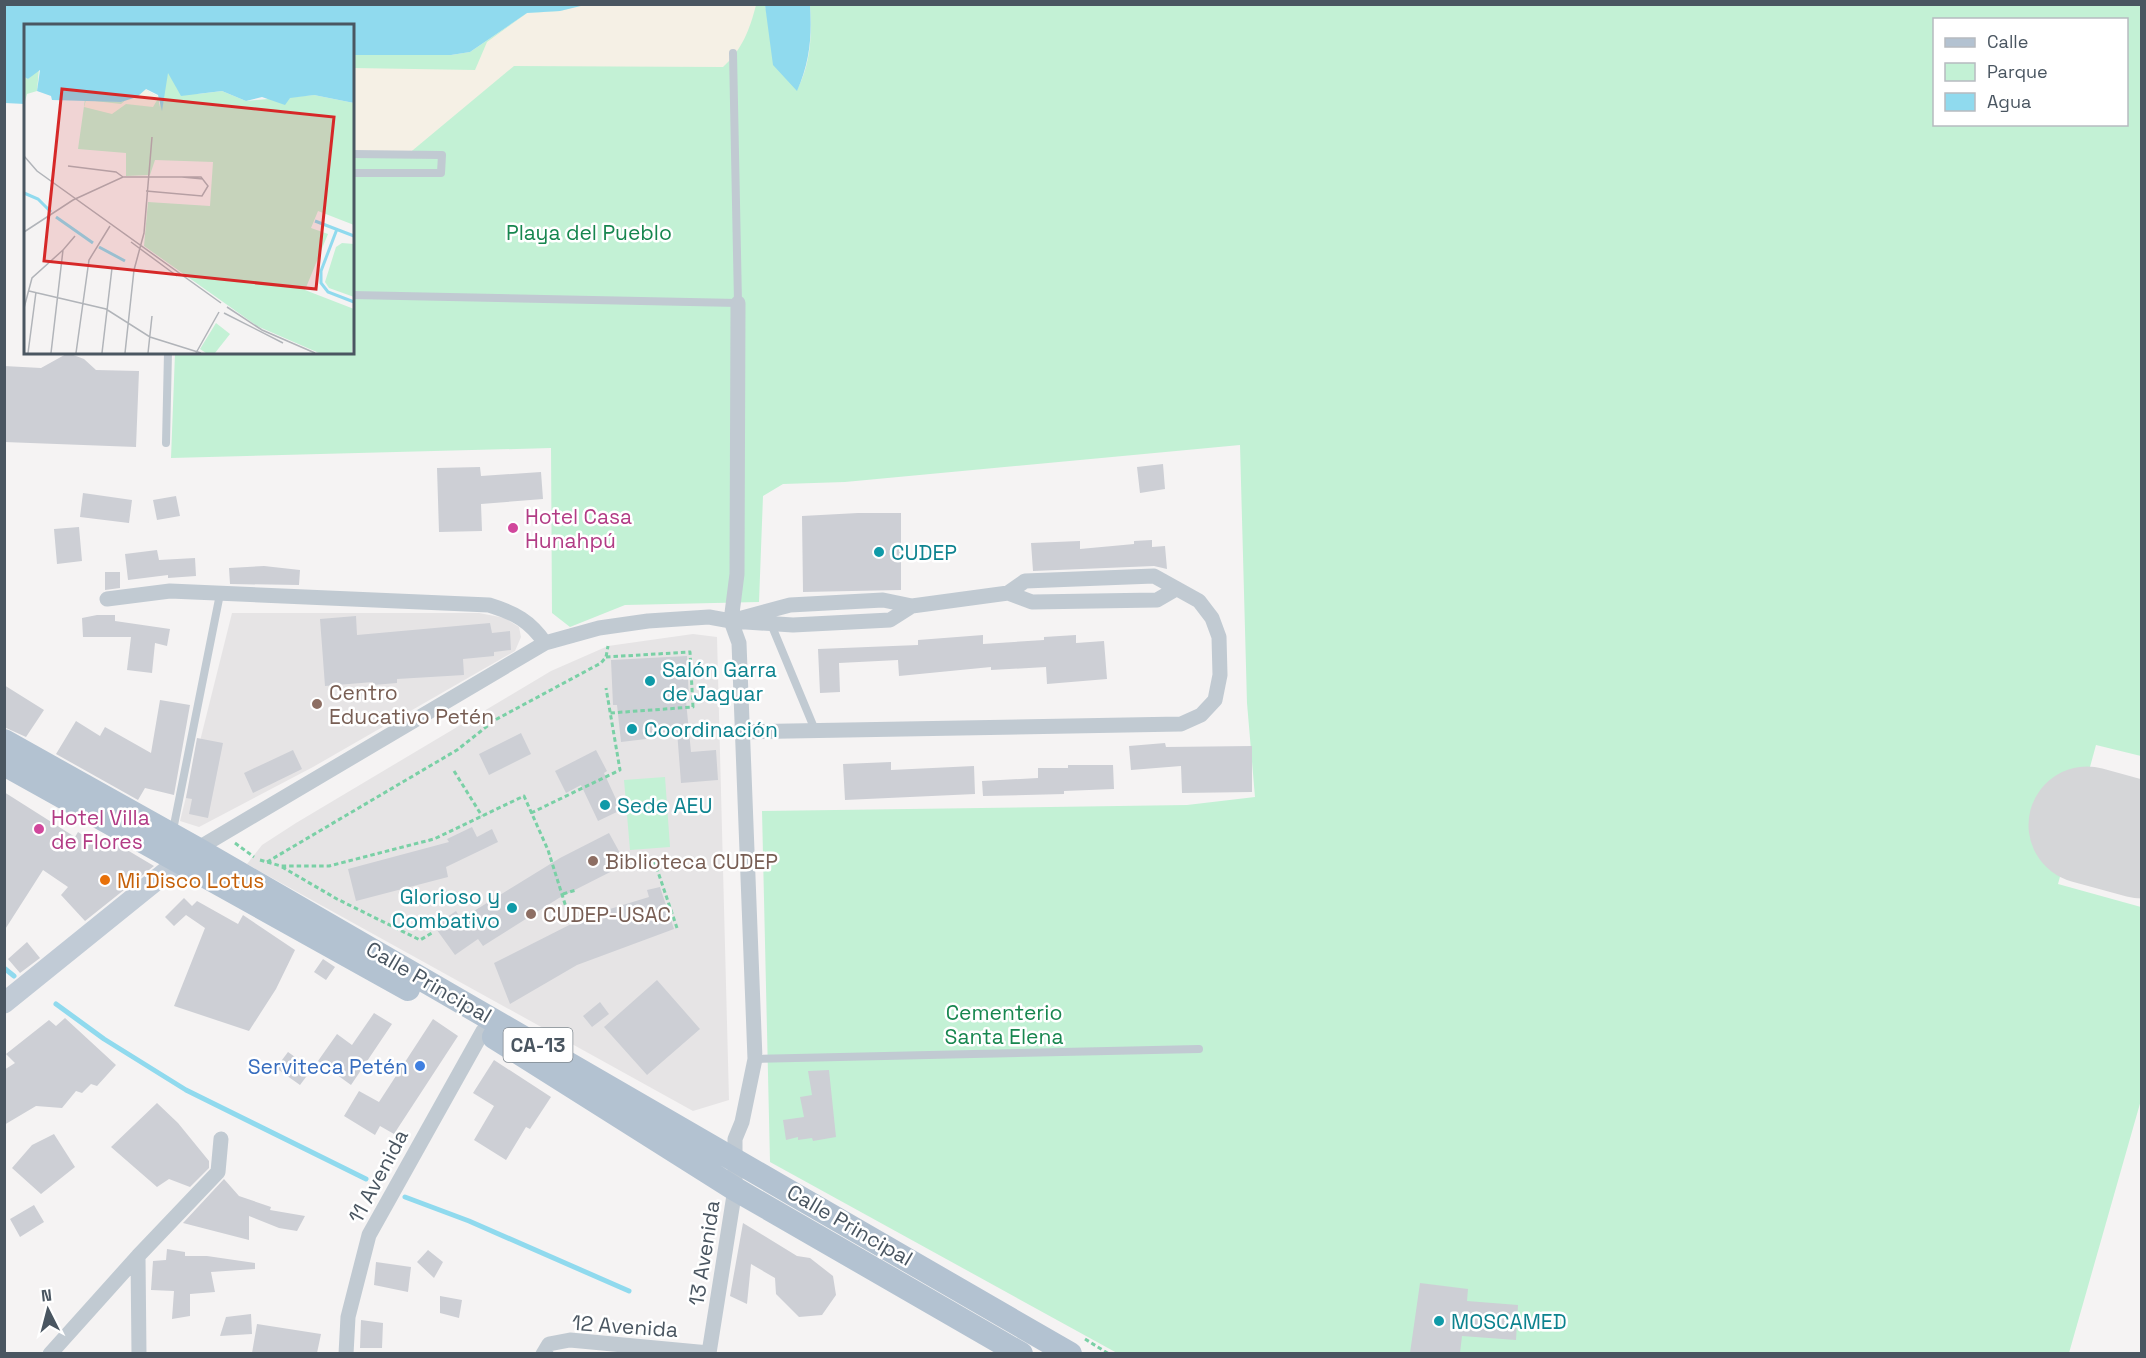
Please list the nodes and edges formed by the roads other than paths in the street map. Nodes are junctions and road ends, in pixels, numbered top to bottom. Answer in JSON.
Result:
{"nodes":[{"id":1,"x":733,"y":53,"type":"dead end"},
{"id":2,"x":354,"y":154,"type":"edge"},
{"id":3,"x":354,"y":173,"type":"edge"},
{"id":4,"x":354,"y":295,"type":"edge"},
{"id":5,"x":738,"y":303,"type":"junction"},
{"id":6,"x":168,"y":354,"type":"edge"},
{"id":7,"x":166,"y":443,"type":"dead end"},
{"id":8,"x":1176,"y":589,"type":"junction"},
{"id":9,"x":1008,"y":593,"type":"junction"},
{"id":10,"x":220,"y":594,"type":"junction"},
{"id":11,"x":107,"y":599,"type":"dead end"},
{"id":12,"x":912,"y":606,"type":"junction"},
{"id":13,"x":731,"y":621,"type":"junction"},
{"id":14,"x":771,"y":624,"type":"junction"},
{"id":15,"x":544,"y":643,"type":"junction"},
{"id":16,"x":816,"y":731,"type":"junction"},
{"id":17,"x":741,"y":732,"type":"junction"},
{"id":18,"x":4,"y":741,"type":"edge"},
{"id":19,"x":4,"y":764,"type":"edge"},
{"id":20,"x":171,"y":835,"type":"junction"},
{"id":21,"x":187,"y":855,"type":"junction"},
{"id":22,"x":6,"y":1005,"type":"edge"},
{"id":23,"x":483,"y":1031,"type":"junction"},
{"id":24,"x":1199,"y":1049,"type":"dead end"},
{"id":25,"x":755,"y":1059,"type":"junction"},
{"id":26,"x":221,"y":1138,"type":"dead end"},
{"id":27,"x":734,"y":1158,"type":"junction"},
{"id":28,"x":735,"y":1189,"type":"junction"},
{"id":29,"x":138,"y":1256,"type":"junction"},
{"id":30,"x":50,"y":1353,"type":"edge"},
{"id":31,"x":139,"y":1353,"type":"edge"},
{"id":32,"x":346,"y":1353,"type":"edge"},
{"id":33,"x":543,"y":1353,"type":"edge"},
{"id":34,"x":709,"y":1353,"type":"edge"},
{"id":35,"x":1021,"y":1353,"type":"edge"},
{"id":36,"x":1070,"y":1353,"type":"edge"}],
"edges":[{"from":1,"to":5,"type":"lane"},
{"from":2,"to":3,"type":"lane"},
{"from":4,"to":5,"type":"lane"},
{"from":5,"to":13,"type":"street"},
{"from":6,"to":7,"type":"lane"},
{"from":8,"to":9,"type":"street"},
{"from":8,"to":9,"type":"street"},
{"from":8,"to":16,"type":"street"},
{"from":9,"to":12,"type":"street"},
{"from":10,"to":11,"type":"street"},
{"from":10,"to":15,"type":"street"},
{"from":10,"to":20,"type":"lane"},
{"from":12,"to":13,"type":"street"},
{"from":12,"to":14,"type":"street"},
{"from":13,"to":14,"type":"street"},
{"from":13,"to":15,"type":"street"},
{"from":13,"to":17,"type":"street","name":"13 Avenida"},
{"from":14,"to":16,"type":"lane"},
{"from":15,"to":21,"type":"street"},
{"from":16,"to":17,"type":"street"},
{"from":17,"to":25,"type":"street","name":"13 Avenida"},
{"from":18,"to":20,"type":"main road","name":"Calle Principal","number":"CA-13"},
{"from":19,"to":21,"type":"main road","name":"Calle Principal","number":"CA-13"},
{"from":20,"to":21,"type":"main road","name":"Calle Principal","number":"CA-13"},
{"from":21,"to":22,"type":"street"},
{"from":21,"to":23,"type":"main road","name":"Calle Principal","number":"CA-13"},
{"from":21,"to":27,"type":"main road","name":"Calle Principal","number":"CA-13"},
{"from":23,"to":28,"type":"main road","name":"Calle Principal","number":"CA-13"},
{"from":23,"to":32,"type":"street","name":"11 Avenida"},
{"from":24,"to":25,"type":"lane"},
{"from":25,"to":27,"type":"street","name":"13 Avenida"},
{"from":26,"to":29,"type":"street"},
{"from":27,"to":28,"type":"street","name":"13 Avenida"},
{"from":27,"to":36,"type":"main road","name":"Calle Principal","number":"CA-13"},
{"from":28,"to":34,"type":"street","name":"13 Avenida"},
{"from":28,"to":35,"type":"main road","name":"Calle Principal","number":"CA-13"},
{"from":29,"to":30,"type":"street"},
{"from":29,"to":31,"type":"street"},
{"from":33,"to":34,"type":"street","name":"12 Avenida"}]}
